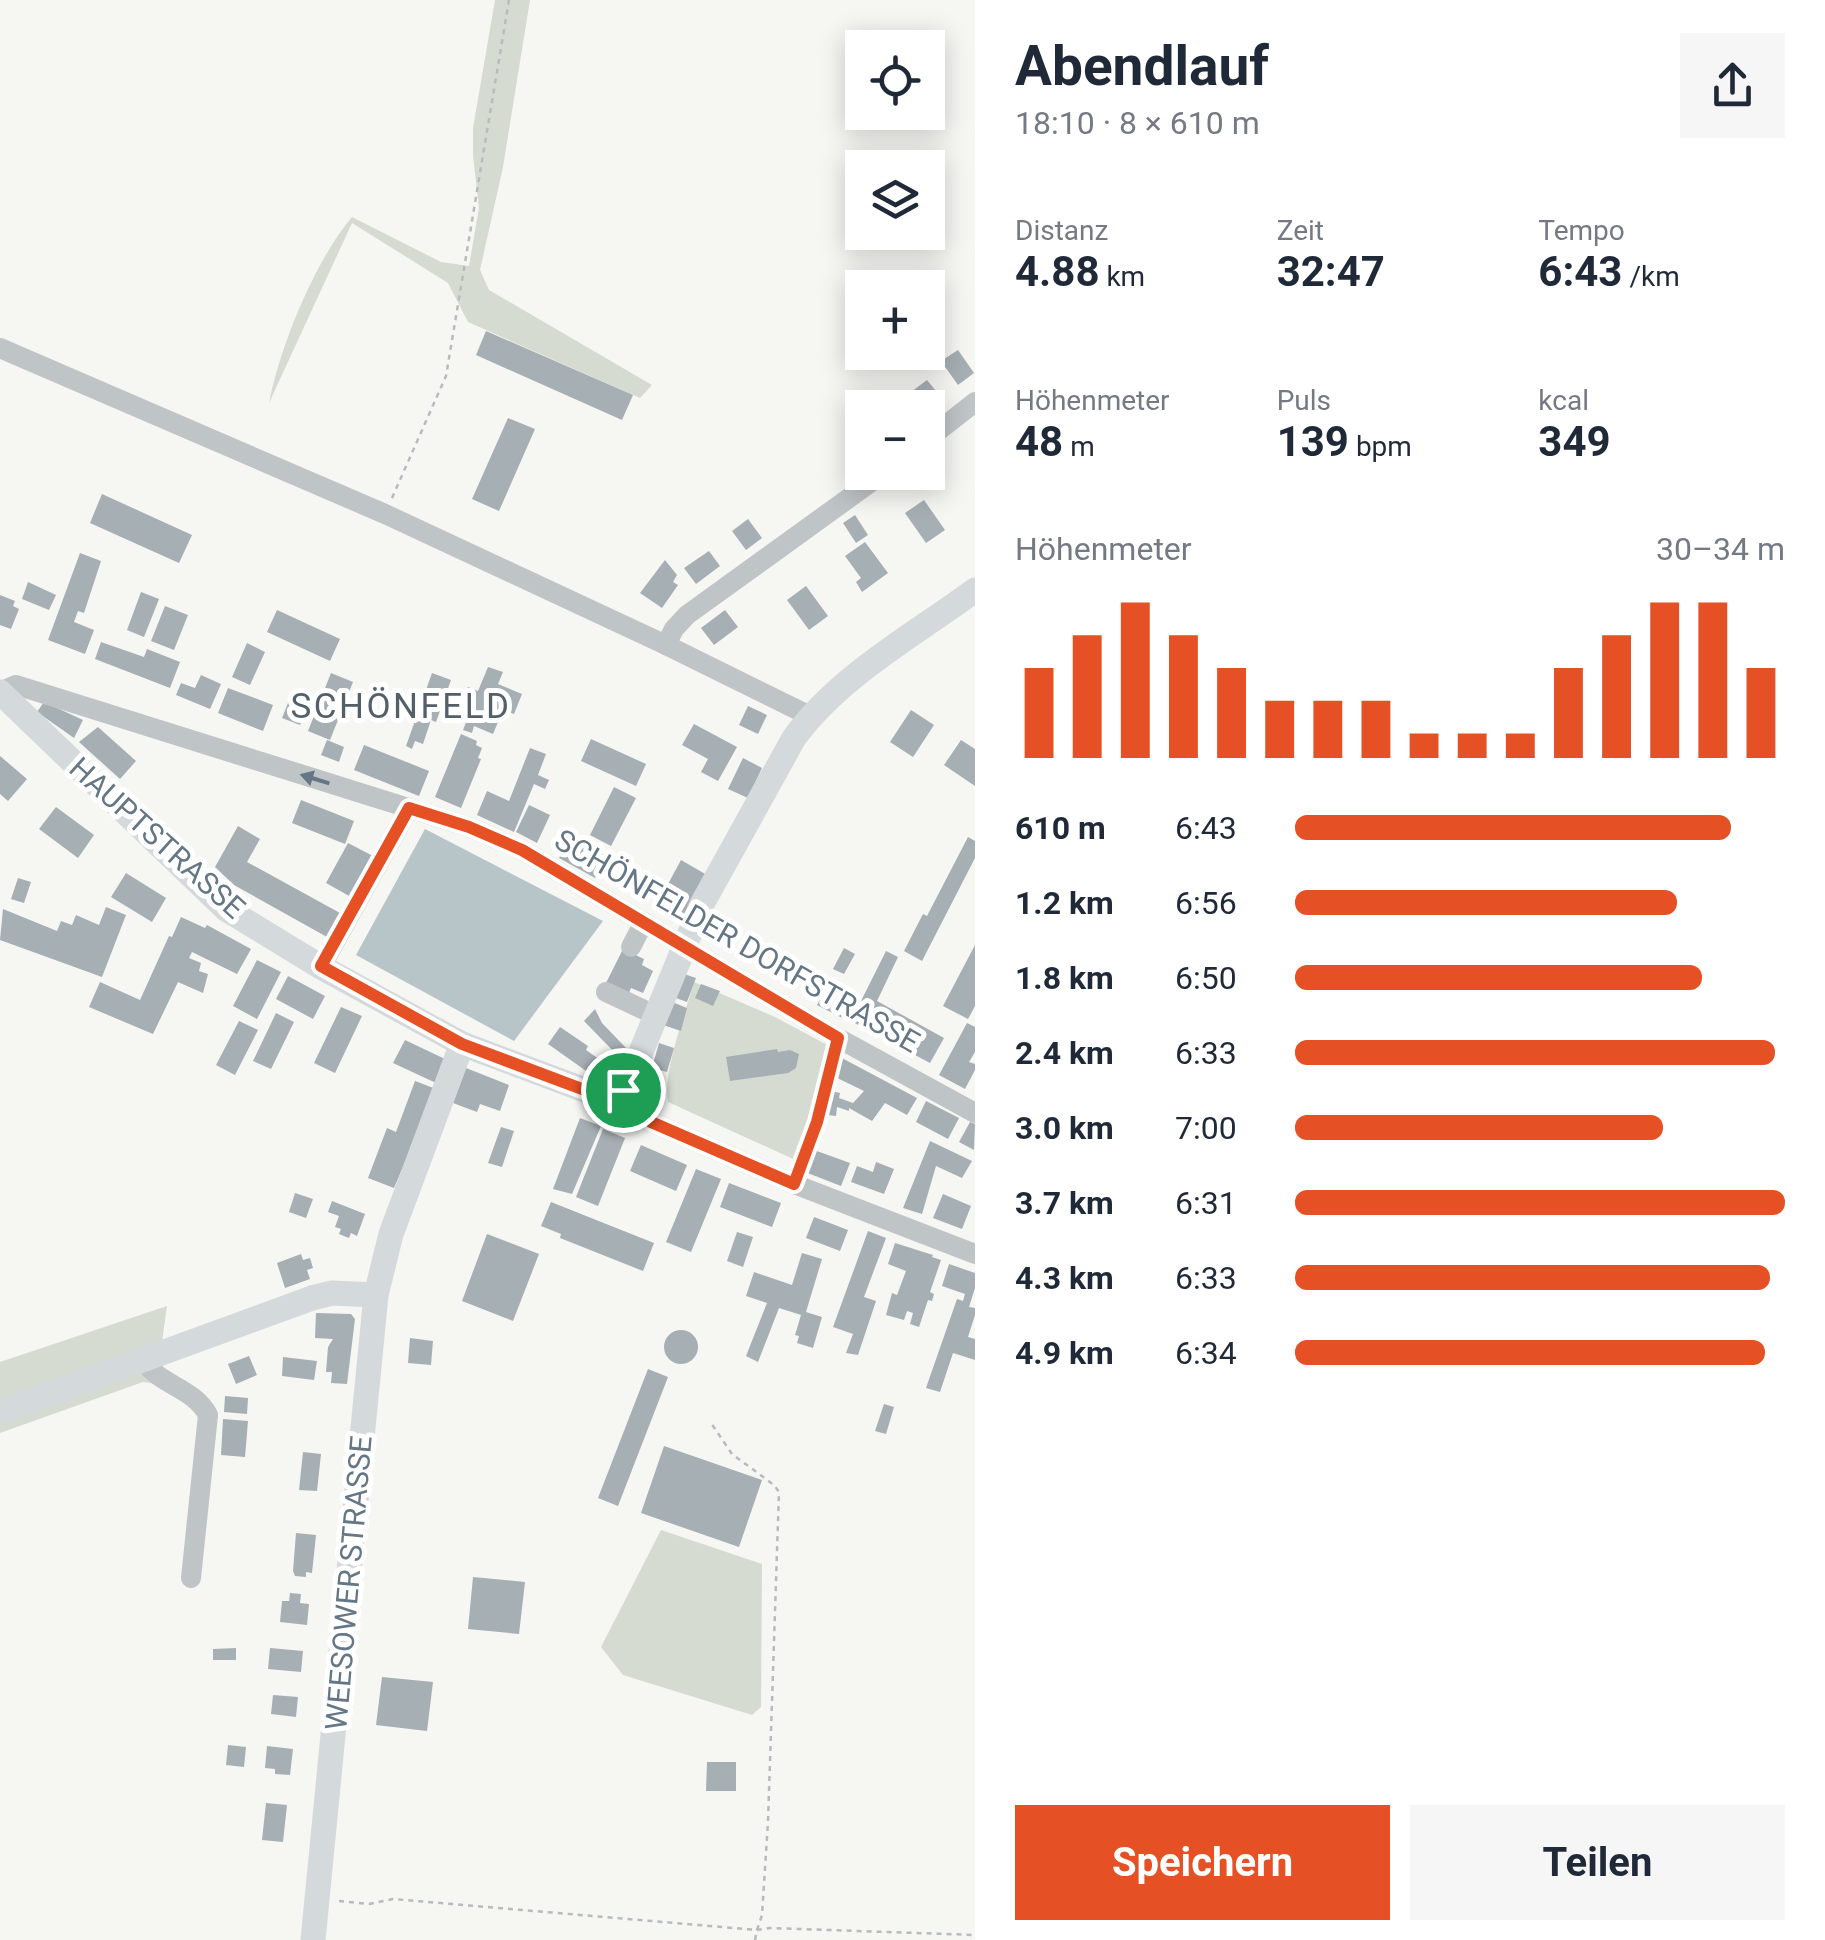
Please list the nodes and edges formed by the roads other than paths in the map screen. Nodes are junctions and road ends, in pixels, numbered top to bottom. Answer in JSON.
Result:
{"nodes":[{"id":1,"x":0,"y":348,"type":"edge"},
{"id":2,"x":975,"y":402,"type":"edge"},
{"id":3,"x":945,"y":426,"type":"edge"},
{"id":4,"x":860,"y":490,"type":"edge"},
{"id":5,"x":975,"y":590,"type":"edge"},
{"id":6,"x":666,"y":645,"type":"junction"},
{"id":7,"x":0,"y":692,"type":"edge"},
{"id":8,"x":810,"y":716,"type":"junction"},
{"id":9,"x":409,"y":808,"type":"junction"},
{"id":10,"x":644,"y":922,"type":"junction"},
{"id":11,"x":682,"y":947,"type":"junction"},
{"id":12,"x":631,"y":948,"type":"dead end"},
{"id":13,"x":321,"y":966,"type":"junction"},
{"id":14,"x":606,"y":992,"type":"dead end"},
{"id":15,"x":655,"y":1015,"type":"junction"},
{"id":16,"x":462,"y":1044,"type":"junction"},
{"id":17,"x":623,"y":1090,"type":"junction"},
{"id":18,"x":975,"y":1113,"type":"edge"},
{"id":19,"x":975,"y":1254,"type":"edge"},
{"id":20,"x":376,"y":1295,"type":"junction"},
{"id":21,"x":142,"y":1360,"type":"junction"},
{"id":22,"x":0,"y":1412,"type":"edge"},
{"id":23,"x":191,"y":1578,"type":"dead end"},
{"id":24,"x":314,"y":1940,"type":"edge"}],
"edges":[{"from":1,"to":6,"type":"street"},
{"from":2,"to":3,"type":"street"},
{"from":4,"to":6,"type":"street"},
{"from":5,"to":8,"type":"main road"},
{"from":6,"to":8,"type":"street"},
{"from":9,"to":7,"type":"street","name":"SCHÖNFELDER DORFSTRASSE","one_way":true},
{"from":7,"to":13,"type":"main road","name":"HAUPTSTRASSE"},
{"from":8,"to":11,"type":"main road"},
{"from":9,"to":10,"type":"street","name":"SCHÖNFELDER DORFSTRASSE"},
{"from":9,"to":13,"type":"street"},
{"from":10,"to":11,"type":"street","name":"SCHÖNFELDER DORFSTRASSE"},
{"from":10,"to":12,"type":"street"},
{"from":11,"to":15,"type":"main road"},
{"from":11,"to":18,"type":"street","name":"SCHÖNFELDER DORFSTRASSE"},
{"from":13,"to":16,"type":"main road","name":"HAUPTSTRASSE"},
{"from":14,"to":15,"type":"street"},
{"from":15,"to":17,"type":"main road"},
{"from":16,"to":17,"type":"main road","name":"HAUPTSTRASSE"},
{"from":16,"to":20,"type":"main road","name":"WEESOWER STRASSE"},
{"from":17,"to":19,"type":"street"},
{"from":20,"to":21,"type":"main road"},
{"from":20,"to":24,"type":"main road","name":"WEESOWER STRASSE"},
{"from":21,"to":22,"type":"main road"},
{"from":21,"to":23,"type":"street"}]}
